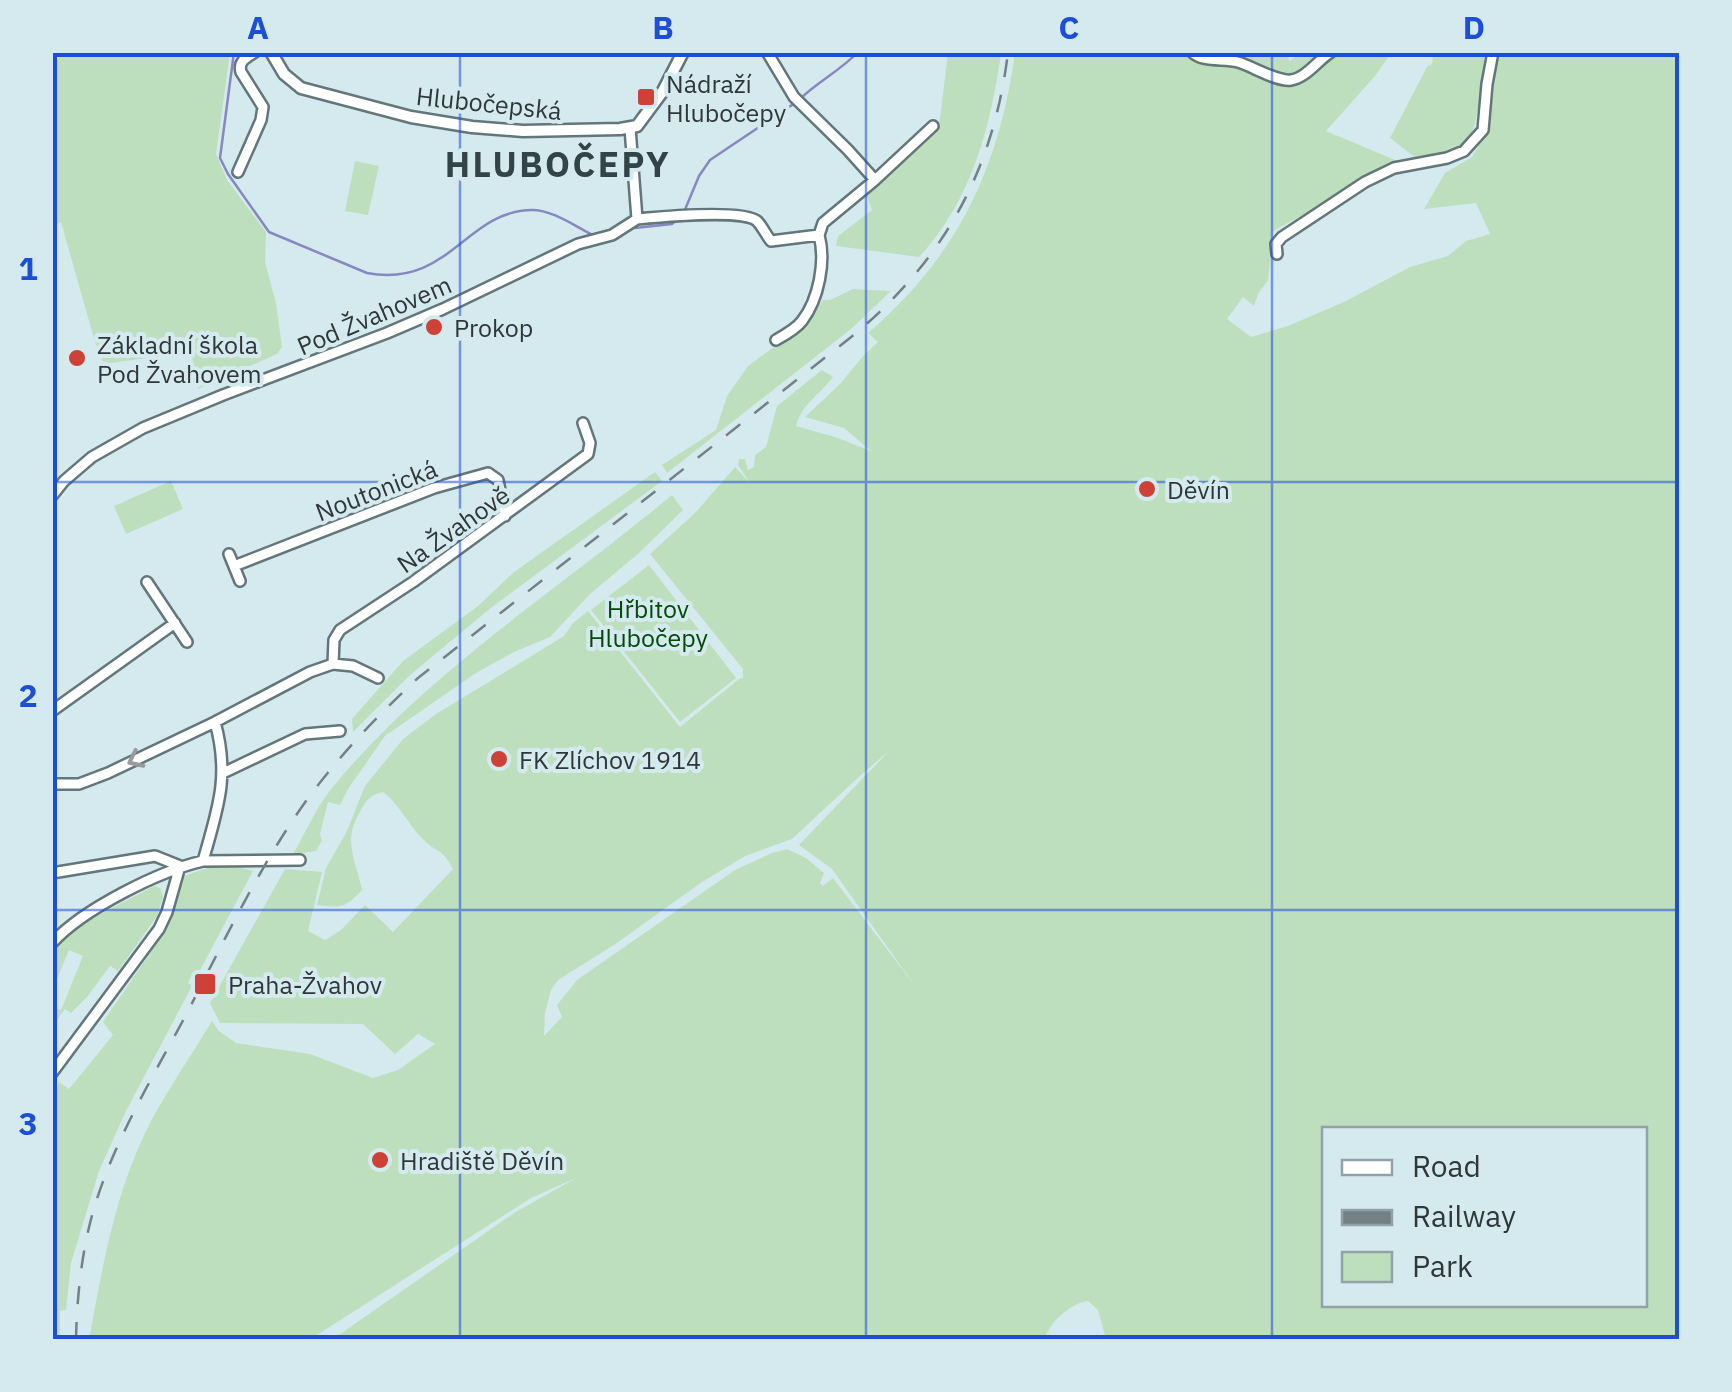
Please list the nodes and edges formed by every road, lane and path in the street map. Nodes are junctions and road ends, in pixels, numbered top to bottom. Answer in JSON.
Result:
{"nodes":[{"id":1,"x":254,"y":52,"type":"edge"},
{"id":2,"x":271,"y":52,"type":"edge"},
{"id":3,"x":683,"y":52,"type":"edge"},
{"id":4,"x":767,"y":52,"type":"edge"},
{"id":5,"x":1192,"y":52,"type":"edge"},
{"id":6,"x":1331,"y":52,"type":"edge"},
{"id":7,"x":1492,"y":52,"type":"edge"},
{"id":8,"x":933,"y":126,"type":"dead end"},
{"id":9,"x":630,"y":128,"type":"junction"},
{"id":10,"x":238,"y":172,"type":"dead end"},
{"id":11,"x":875,"y":180,"type":"junction"},
{"id":12,"x":637,"y":219,"type":"junction"},
{"id":13,"x":819,"y":235,"type":"junction"},
{"id":14,"x":1278,"y":254,"type":"dead end"},
{"id":15,"x":776,"y":340,"type":"dead end"},
{"id":16,"x":583,"y":423,"type":"dead end"},
{"id":17,"x":52,"y":496,"type":"edge"},
{"id":18,"x":505,"y":516,"type":"junction"},
{"id":19,"x":229,"y":554,"type":"dead end"},
{"id":20,"x":234,"y":566,"type":"junction"},
{"id":21,"x":240,"y":581,"type":"dead end"},
{"id":22,"x":146,"y":582,"type":"dead end"},
{"id":23,"x":175,"y":623,"type":"junction"},
{"id":24,"x":187,"y":642,"type":"dead end"},
{"id":25,"x":332,"y":664,"type":"junction"},
{"id":26,"x":378,"y":678,"type":"dead end"},
{"id":27,"x":52,"y":711,"type":"edge"},
{"id":28,"x":215,"y":722,"type":"junction"},
{"id":29,"x":340,"y":730,"type":"dead end"},
{"id":30,"x":224,"y":773,"type":"junction"},
{"id":31,"x":52,"y":784,"type":"edge"},
{"id":32,"x":300,"y":860,"type":"dead end"},
{"id":33,"x":203,"y":861,"type":"junction"},
{"id":34,"x":180,"y":866,"type":"junction"},
{"id":35,"x":52,"y":873,"type":"edge"},
{"id":36,"x":52,"y":942,"type":"edge"},
{"id":37,"x":52,"y":1073,"type":"edge"}],
"edges":[{"from":1,"to":10,"type":"street"},
{"from":2,"to":9,"type":"street","name":"Hlubočepská"},
{"from":3,"to":9,"type":"street"},
{"from":4,"to":11,"type":"street"},
{"from":5,"to":6,"type":"street"},
{"from":7,"to":14,"type":"street"},
{"from":8,"to":11,"type":"street"},
{"from":9,"to":12,"type":"street"},
{"from":11,"to":13,"type":"street"},
{"from":12,"to":13,"type":"street"},
{"from":12,"to":17,"type":"street","name":"Pod Žvahovem"},
{"from":13,"to":15,"type":"street"},
{"from":16,"to":18,"type":"street","name":"Na Žvahově"},
{"from":18,"to":20,"type":"street","name":"Noutonická"},
{"from":18,"to":25,"type":"street","name":"Na Žvahově"},
{"from":19,"to":20,"type":"street"},
{"from":20,"to":21,"type":"street"},
{"from":22,"to":23,"type":"street"},
{"from":23,"to":24,"type":"street"},
{"from":23,"to":27,"type":"street"},
{"from":25,"to":26,"type":"street"},
{"from":25,"to":28,"type":"street"},
{"from":28,"to":30,"type":"street"},
{"from":28,"to":31,"type":"street","one_way":true},
{"from":29,"to":30,"type":"street"},
{"from":30,"to":33,"type":"street"},
{"from":32,"to":33,"type":"street"},
{"from":33,"to":34,"type":"street"},
{"from":34,"to":35,"type":"street"},
{"from":34,"to":36,"type":"street"},
{"from":34,"to":37,"type":"street"}]}
